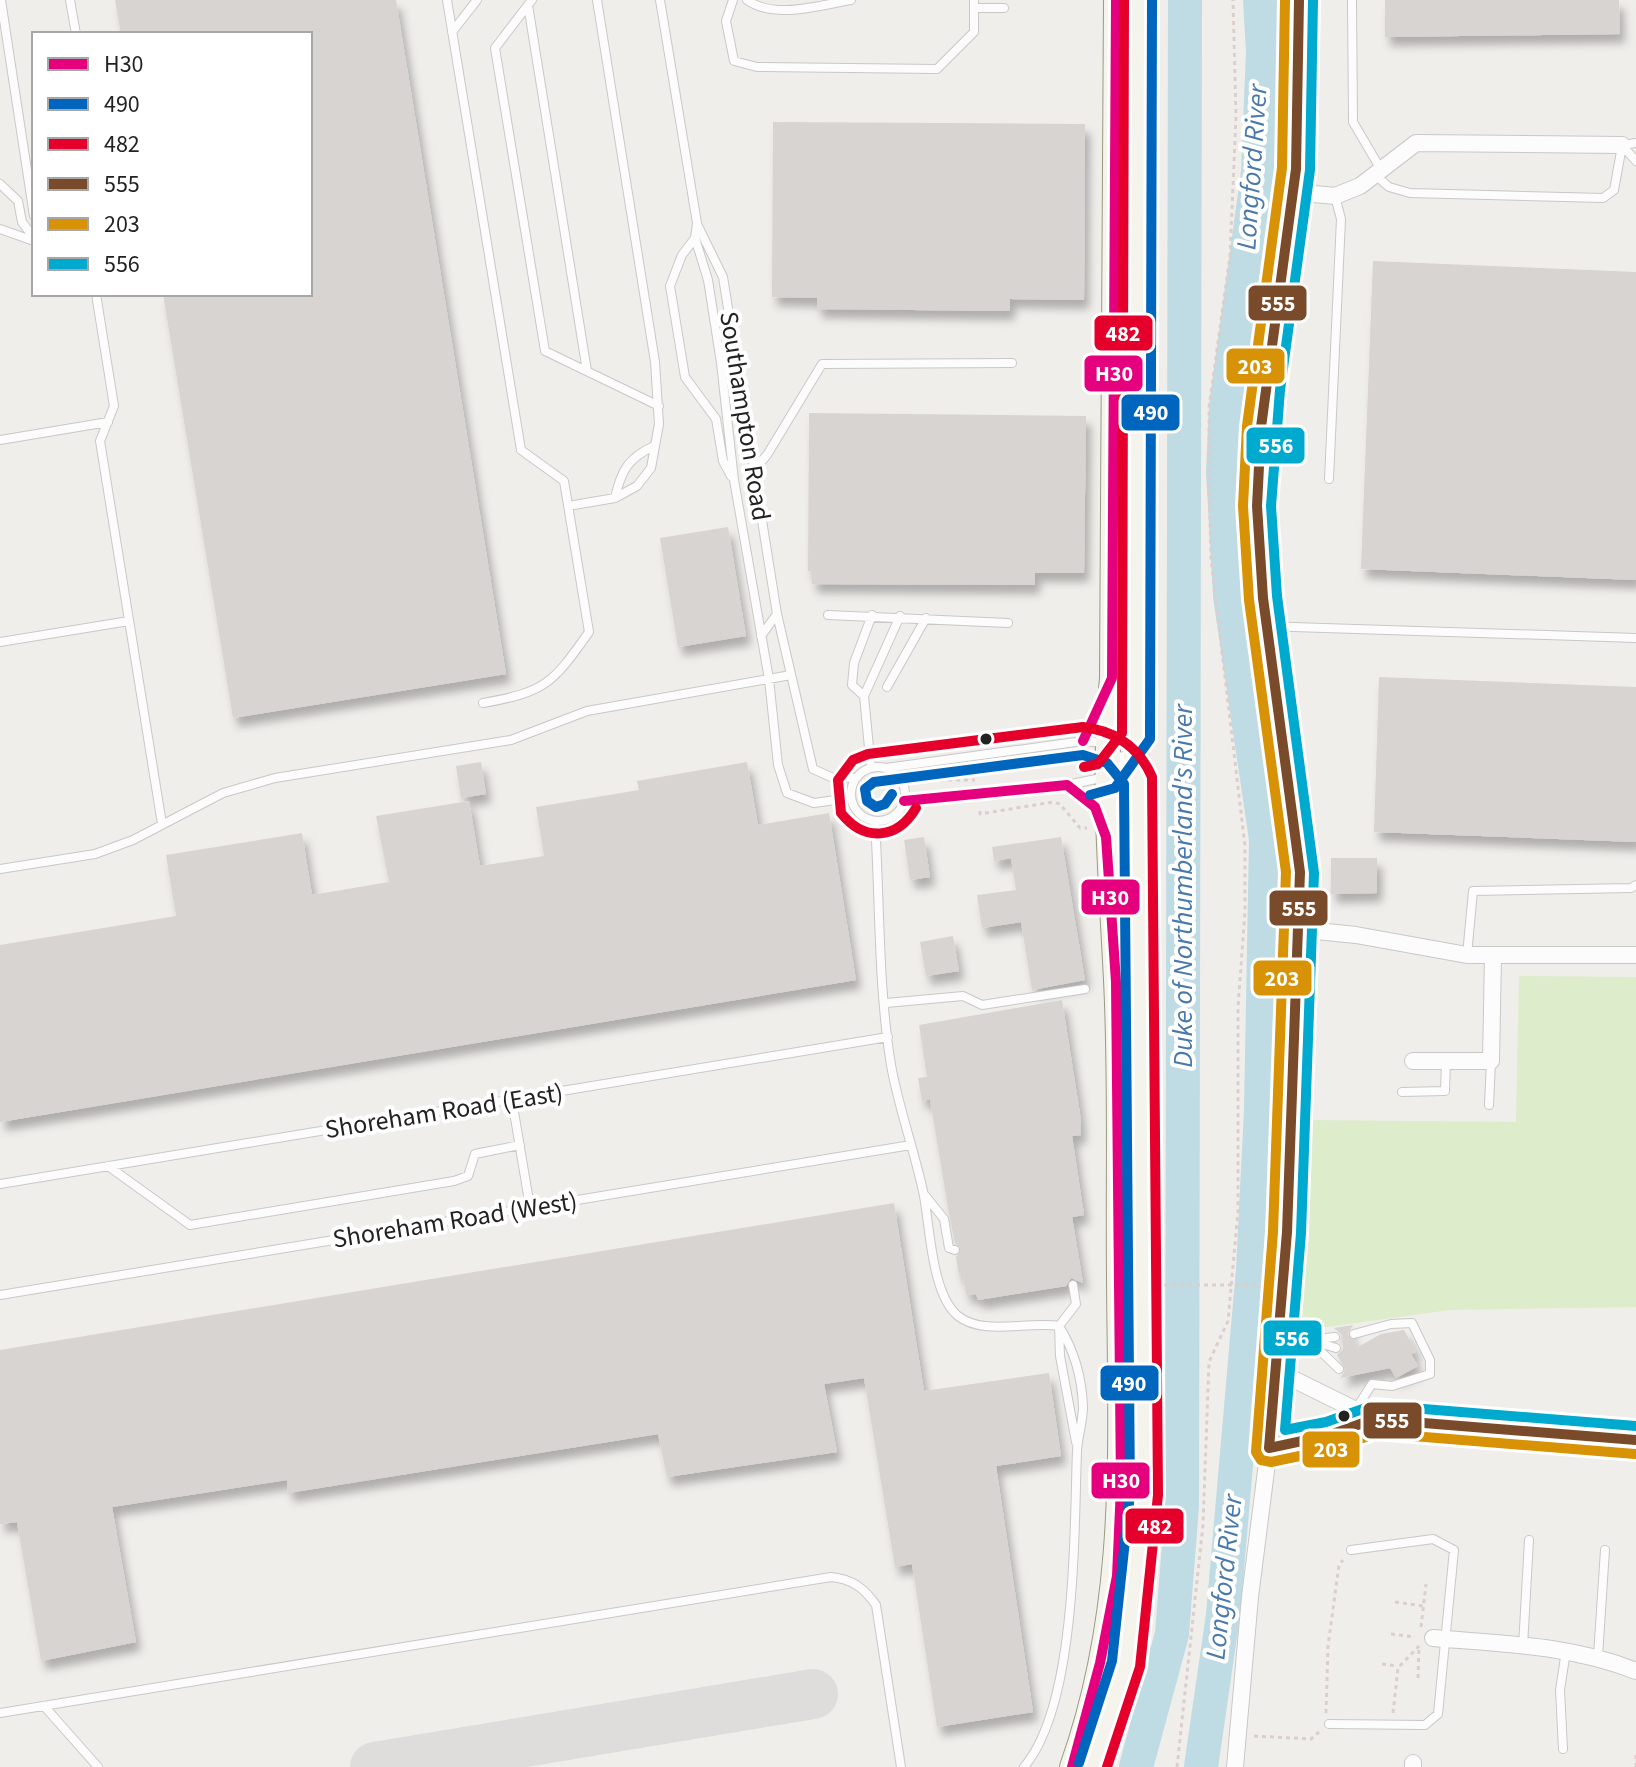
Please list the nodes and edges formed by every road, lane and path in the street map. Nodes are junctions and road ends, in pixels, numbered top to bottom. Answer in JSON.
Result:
{"nodes":[{"id":1,"x":1,"y":0,"type":"edge"},
{"id":2,"x":70,"y":0,"type":"edge"},
{"id":3,"x":447,"y":0,"type":"edge"},
{"id":4,"x":477,"y":0,"type":"edge"},
{"id":5,"x":597,"y":0,"type":"edge"},
{"id":6,"x":660,"y":0,"type":"edge"},
{"id":7,"x":733,"y":0,"type":"edge"},
{"id":8,"x":747,"y":0,"type":"edge"},
{"id":9,"x":851,"y":0,"type":"edge"},
{"id":10,"x":1116,"y":0,"type":"edge"},
{"id":11,"x":1138,"y":0,"type":"edge"},
{"id":12,"x":1233,"y":0,"type":"edge"},
{"id":13,"x":1299,"y":0,"type":"edge"},
{"id":14,"x":1352,"y":0,"type":"edge"},
{"id":15,"x":530,"y":3,"type":"edge"},
{"id":16,"x":974,"y":4,"type":"edge"},
{"id":17,"x":1004,"y":8,"type":"dead end"},
{"id":18,"x":76,"y":32,"type":"edge"},
{"id":19,"x":452,"y":32,"type":"junction"},
{"id":20,"x":1629,"y":144,"type":"edge"},
{"id":21,"x":1636,"y":161,"type":"edge"},
{"id":22,"x":1377,"y":171,"type":"junction"},
{"id":23,"x":0,"y":184,"type":"edge"},
{"id":24,"x":1294,"y":192,"type":"junction"},
{"id":25,"x":11,"y":194,"type":"junction"},
{"id":26,"x":0,"y":196,"type":"edge"},
{"id":27,"x":1335,"y":196,"type":"junction"},
{"id":28,"x":32,"y":203,"type":"edge"},
{"id":29,"x":697,"y":223,"type":"junction"},
{"id":30,"x":0,"y":229,"type":"edge"},
{"id":31,"x":32,"y":237,"type":"edge"},
{"id":32,"x":695,"y":238,"type":"junction"},
{"id":33,"x":32,"y":239,"type":"edge"},
{"id":34,"x":96,"y":296,"type":"edge"},
{"id":35,"x":1012,"y":363,"type":"dead end"},
{"id":36,"x":587,"y":371,"type":"junction"},
{"id":37,"x":659,"y":406,"type":"junction"},
{"id":38,"x":108,"y":422,"type":"junction"},
{"id":39,"x":0,"y":440,"type":"edge"},
{"id":40,"x":654,"y":446,"type":"junction"},
{"id":41,"x":753,"y":471,"type":"junction"},
{"id":42,"x":1329,"y":479,"type":"dead end"},
{"id":43,"x":734,"y":480,"type":"junction"},
{"id":44,"x":615,"y":498,"type":"junction"},
{"id":45,"x":568,"y":506,"type":"junction"},
{"id":46,"x":777,"y":614,"type":"junction"},
{"id":47,"x":828,"y":615,"type":"dead end"},
{"id":48,"x":872,"y":615,"type":"junction"},
{"id":49,"x":900,"y":616,"type":"junction"},
{"id":50,"x":926,"y":618,"type":"junction"},
{"id":51,"x":129,"y":621,"type":"junction"},
{"id":52,"x":1008,"y":623,"type":"dead end"},
{"id":53,"x":1266,"y":626,"type":"junction"},
{"id":54,"x":761,"y":636,"type":"junction"},
{"id":55,"x":1636,"y":638,"type":"edge"},
{"id":56,"x":0,"y":642,"type":"edge"},
{"id":57,"x":791,"y":675,"type":"junction"},
{"id":58,"x":769,"y":679,"type":"junction"},
{"id":59,"x":887,"y":687,"type":"dead end"},
{"id":60,"x":864,"y":696,"type":"junction"},
{"id":61,"x":483,"y":703,"type":"dead end"},
{"id":62,"x":1112,"y":745,"type":"junction"},
{"id":63,"x":871,"y":768,"type":"junction"},
{"id":64,"x":886,"y":768,"type":"junction"},
{"id":65,"x":935,"y":776,"type":"dead end"},
{"id":66,"x":1106,"y":777,"type":"junction"},
{"id":67,"x":856,"y":778,"type":"junction"},
{"id":68,"x":976,"y":784,"type":"dead end"},
{"id":69,"x":1067,"y":785,"type":"junction"},
{"id":70,"x":850,"y":798,"type":"junction"},
{"id":71,"x":904,"y":801,"type":"junction"},
{"id":72,"x":980,"y":811,"type":"dead end"},
{"id":73,"x":875,"y":822,"type":"junction"},
{"id":74,"x":162,"y":824,"type":"junction"},
{"id":75,"x":1104,"y":832,"type":"junction"},
{"id":76,"x":0,"y":869,"type":"edge"},
{"id":77,"x":1636,"y":885,"type":"edge"},
{"id":78,"x":1297,"y":929,"type":"junction"},
{"id":79,"x":1467,"y":955,"type":"junction"},
{"id":80,"x":1636,"y":955,"type":"edge"},
{"id":81,"x":1493,"y":956,"type":"junction"},
{"id":82,"x":1085,"y":989,"type":"dead end"},
{"id":83,"x":886,"y":1003,"type":"junction"},
{"id":84,"x":888,"y":1037,"type":"junction"},
{"id":85,"x":1413,"y":1061,"type":"dead end"},
{"id":86,"x":1446,"y":1061,"type":"junction"},
{"id":87,"x":1491,"y":1061,"type":"junction"},
{"id":88,"x":1402,"y":1092,"type":"dead end"},
{"id":89,"x":512,"y":1100,"type":"junction"},
{"id":90,"x":1489,"y":1105,"type":"dead end"},
{"id":91,"x":520,"y":1145,"type":"junction"},
{"id":92,"x":911,"y":1145,"type":"junction"},
{"id":93,"x":108,"y":1166,"type":"junction"},
{"id":94,"x":0,"y":1184,"type":"edge"},
{"id":95,"x":923,"y":1193,"type":"junction"},
{"id":96,"x":530,"y":1207,"type":"junction"},
{"id":97,"x":955,"y":1250,"type":"dead end"},
{"id":98,"x":1073,"y":1285,"type":"dead end"},
{"id":99,"x":1163,"y":1285,"type":"dead end"},
{"id":100,"x":1271,"y":1285,"type":"dead end"},
{"id":101,"x":1231,"y":1286,"type":"junction"},
{"id":102,"x":0,"y":1295,"type":"edge"},
{"id":103,"x":1059,"y":1326,"type":"junction"},
{"id":104,"x":1281,"y":1332,"type":"junction"},
{"id":105,"x":1354,"y":1334,"type":"dead end"},
{"id":106,"x":1335,"y":1337,"type":"dead end"},
{"id":107,"x":1309,"y":1340,"type":"junction"},
{"id":108,"x":1336,"y":1348,"type":"dead end"},
{"id":109,"x":1338,"y":1364,"type":"dead end"},
{"id":110,"x":1369,"y":1373,"type":"dead end"},
{"id":111,"x":1278,"y":1376,"type":"junction"},
{"id":112,"x":1372,"y":1384,"type":"junction"},
{"id":113,"x":1355,"y":1410,"type":"junction"},
{"id":114,"x":1374,"y":1419,"type":"junction"},
{"id":115,"x":1346,"y":1430,"type":"junction"},
{"id":116,"x":1636,"y":1440,"type":"edge"},
{"id":117,"x":1077,"y":1447,"type":"junction"},
{"id":118,"x":1269,"y":1448,"type":"junction"},
{"id":119,"x":1529,"y":1540,"type":"dead end"},
{"id":120,"x":1351,"y":1550,"type":"joint"},
{"id":121,"x":1605,"y":1550,"type":"dead end"},
{"id":122,"x":1426,"y":1584,"type":"dead end"},
{"id":123,"x":1395,"y":1602,"type":"dead end"},
{"id":124,"x":1423,"y":1606,"type":"junction"},
{"id":125,"x":1391,"y":1634,"type":"dead end"},
{"id":126,"x":1429,"y":1640,"type":"junction"},
{"id":127,"x":1523,"y":1646,"type":"junction"},
{"id":128,"x":1567,"y":1650,"type":"junction"},
{"id":129,"x":1598,"y":1656,"type":"junction"},
{"id":130,"x":1382,"y":1664,"type":"dead end"},
{"id":131,"x":1399,"y":1666,"type":"junction"},
{"id":132,"x":1636,"y":1671,"type":"edge"},
{"id":133,"x":1418,"y":1678,"type":"dead end"},
{"id":134,"x":44,"y":1706,"type":"junction"},
{"id":135,"x":0,"y":1713,"type":"edge"},
{"id":136,"x":1329,"y":1724,"type":"junction"},
{"id":137,"x":1392,"y":1725,"type":"junction"},
{"id":138,"x":1238,"y":1735,"type":"junction"},
{"id":139,"x":1563,"y":1749,"type":"dead end"},
{"id":140,"x":1636,"y":1755,"type":"edge"},
{"id":141,"x":98,"y":1767,"type":"edge"},
{"id":142,"x":901,"y":1767,"type":"edge"},
{"id":143,"x":1024,"y":1767,"type":"edge"},
{"id":144,"x":1072,"y":1767,"type":"edge"},
{"id":145,"x":1092,"y":1767,"type":"edge"},
{"id":146,"x":1177,"y":1767,"type":"edge"},
{"id":147,"x":1235,"y":1767,"type":"edge"},
{"id":148,"x":1636,"y":1767,"type":"edge"}],
"edges":[{"from":1,"to":28,"type":"lane"},
{"from":2,"to":18,"type":"lane"},
{"from":3,"to":19,"type":"lane"},
{"from":4,"to":19,"type":"lane"},
{"from":5,"to":37,"type":"lane"},
{"from":6,"to":29,"type":"lane"},
{"from":7,"to":16,"type":"lane"},
{"from":8,"to":9,"type":"lane"},
{"from":10,"to":62,"type":"street"},
{"from":11,"to":62,"type":"street"},
{"from":12,"to":101,"type":"path"},
{"from":13,"to":24,"type":"street"},
{"from":14,"to":22,"type":"lane"},
{"from":15,"to":36,"type":"lane"},
{"from":15,"to":36,"type":"lane"},
{"from":16,"to":17,"type":"lane"},
{"from":19,"to":45,"type":"lane"},
{"from":20,"to":21,"type":"lane"},
{"from":20,"to":22,"type":"street"},
{"from":20,"to":22,"type":"lane"},
{"from":22,"to":27,"type":"street"},
{"from":23,"to":25,"type":"lane"},
{"from":24,"to":27,"type":"street"},
{"from":24,"to":53,"type":"street"},
{"from":25,"to":26,"type":"lane"},
{"from":25,"to":31,"type":"lane"},
{"from":27,"to":42,"type":"lane"},
{"from":29,"to":32,"type":"lane"},
{"from":29,"to":41,"type":"lane","name":"Southampton Road"},
{"from":30,"to":33,"type":"lane"},
{"from":32,"to":43,"type":"lane","name":"Southampton Road"},
{"from":32,"to":43,"type":"lane","name":"Southampton Road"},
{"from":34,"to":38,"type":"lane"},
{"from":35,"to":41,"type":"lane"},
{"from":36,"to":37,"type":"lane"},
{"from":37,"to":40,"type":"lane"},
{"from":38,"to":39,"type":"lane"},
{"from":38,"to":51,"type":"lane"},
{"from":40,"to":44,"type":"lane"},
{"from":40,"to":44,"type":"lane"},
{"from":41,"to":46,"type":"lane","name":"Southampton Road"},
{"from":43,"to":54,"type":"lane","name":"Southampton Road"},
{"from":44,"to":45,"type":"lane"},
{"from":45,"to":61,"type":"lane"},
{"from":46,"to":54,"type":"lane"},
{"from":46,"to":57,"type":"lane","name":"Southampton Road"},
{"from":47,"to":48,"type":"lane"},
{"from":48,"to":49,"type":"lane"},
{"from":48,"to":60,"type":"lane"},
{"from":49,"to":50,"type":"lane"},
{"from":49,"to":60,"type":"lane"},
{"from":50,"to":52,"type":"lane"},
{"from":50,"to":59,"type":"lane"},
{"from":51,"to":56,"type":"lane"},
{"from":51,"to":74,"type":"lane"},
{"from":53,"to":55,"type":"lane"},
{"from":53,"to":78,"type":"street"},
{"from":54,"to":58,"type":"lane","name":"Southampton Road"},
{"from":57,"to":58,"type":"lane"},
{"from":57,"to":67,"type":"lane","name":"Southampton Road"},
{"from":58,"to":70,"type":"lane","name":"Southampton Road"},
{"from":58,"to":74,"type":"lane"},
{"from":60,"to":63,"type":"lane"},
{"from":62,"to":64,"type":"lane"},
{"from":62,"to":66,"type":"street"},
{"from":62,"to":145,"type":"street"},
{"from":63,"to":64,"type":"lane"},
{"from":63,"to":67,"type":"lane"},
{"from":64,"to":71,"type":"lane"},
{"from":65,"to":68,"type":"path"},
{"from":66,"to":69,"type":"lane"},
{"from":66,"to":75,"type":"street"},
{"from":67,"to":70,"type":"lane"},
{"from":69,"to":71,"type":"lane"},
{"from":69,"to":75,"type":"lane"},
{"from":70,"to":73,"type":"lane"},
{"from":71,"to":73,"type":"lane"},
{"from":72,"to":75,"type":"path"},
{"from":73,"to":83,"type":"lane"},
{"from":74,"to":76,"type":"lane"},
{"from":75,"to":144,"type":"street"},
{"from":77,"to":79,"type":"lane"},
{"from":78,"to":79,"type":"street"},
{"from":78,"to":104,"type":"street"},
{"from":79,"to":81,"type":"street"},
{"from":80,"to":81,"type":"street"},
{"from":81,"to":87,"type":"street"},
{"from":82,"to":83,"type":"lane"},
{"from":83,"to":84,"type":"lane"},
{"from":84,"to":89,"type":"lane","name":"Shoreham Road (East)"},
{"from":84,"to":92,"type":"lane"},
{"from":85,"to":86,"type":"street"},
{"from":86,"to":87,"type":"street"},
{"from":86,"to":88,"type":"lane"},
{"from":87,"to":90,"type":"lane"},
{"from":89,"to":91,"type":"lane"},
{"from":89,"to":93,"type":"lane","name":"Shoreham Road (East)"},
{"from":91,"to":93,"type":"lane"},
{"from":91,"to":96,"type":"lane"},
{"from":92,"to":95,"type":"lane"},
{"from":92,"to":96,"type":"lane","name":"Shoreham Road (West)"},
{"from":93,"to":94,"type":"lane","name":"Shoreham Road (East)"},
{"from":95,"to":97,"type":"lane"},
{"from":95,"to":103,"type":"lane"},
{"from":96,"to":102,"type":"lane","name":"Shoreham Road (West)"},
{"from":98,"to":103,"type":"lane"},
{"from":99,"to":101,"type":"path"},
{"from":100,"to":101,"type":"path"},
{"from":101,"to":146,"type":"path"},
{"from":103,"to":117,"type":"lane"},
{"from":103,"to":117,"type":"lane"},
{"from":104,"to":107,"type":"lane"},
{"from":104,"to":111,"type":"street"},
{"from":105,"to":112,"type":"lane"},
{"from":106,"to":107,"type":"lane"},
{"from":107,"to":108,"type":"lane"},
{"from":107,"to":109,"type":"lane"},
{"from":110,"to":112,"type":"lane"},
{"from":111,"to":113,"type":"street"},
{"from":111,"to":118,"type":"street"},
{"from":112,"to":113,"type":"lane"},
{"from":113,"to":114,"type":"street"},
{"from":113,"to":115,"type":"lane"},
{"from":114,"to":115,"type":"street"},
{"from":114,"to":116,"type":"street"},
{"from":115,"to":118,"type":"street"},
{"from":117,"to":143,"type":"lane"},
{"from":118,"to":138,"type":"street"},
{"from":119,"to":127,"type":"lane"},
{"from":120,"to":126,"type":"lane"},
{"from":120,"to":136,"type":"path"},
{"from":121,"to":129,"type":"lane"},
{"from":122,"to":124,"type":"path"},
{"from":123,"to":124,"type":"path"},
{"from":124,"to":126,"type":"path"},
{"from":125,"to":126,"type":"path"},
{"from":126,"to":127,"type":"street"},
{"from":126,"to":131,"type":"path"},
{"from":126,"to":133,"type":"path"},
{"from":126,"to":137,"type":"lane"},
{"from":127,"to":128,"type":"street"},
{"from":128,"to":129,"type":"street"},
{"from":128,"to":139,"type":"lane"},
{"from":129,"to":132,"type":"street"},
{"from":130,"to":131,"type":"path"},
{"from":131,"to":137,"type":"path"},
{"from":134,"to":135,"type":"lane"},
{"from":134,"to":141,"type":"lane"},
{"from":134,"to":142,"type":"lane"},
{"from":136,"to":137,"type":"lane"},
{"from":136,"to":138,"type":"path"},
{"from":138,"to":147,"type":"street"},
{"from":140,"to":148,"type":"path"}]}
